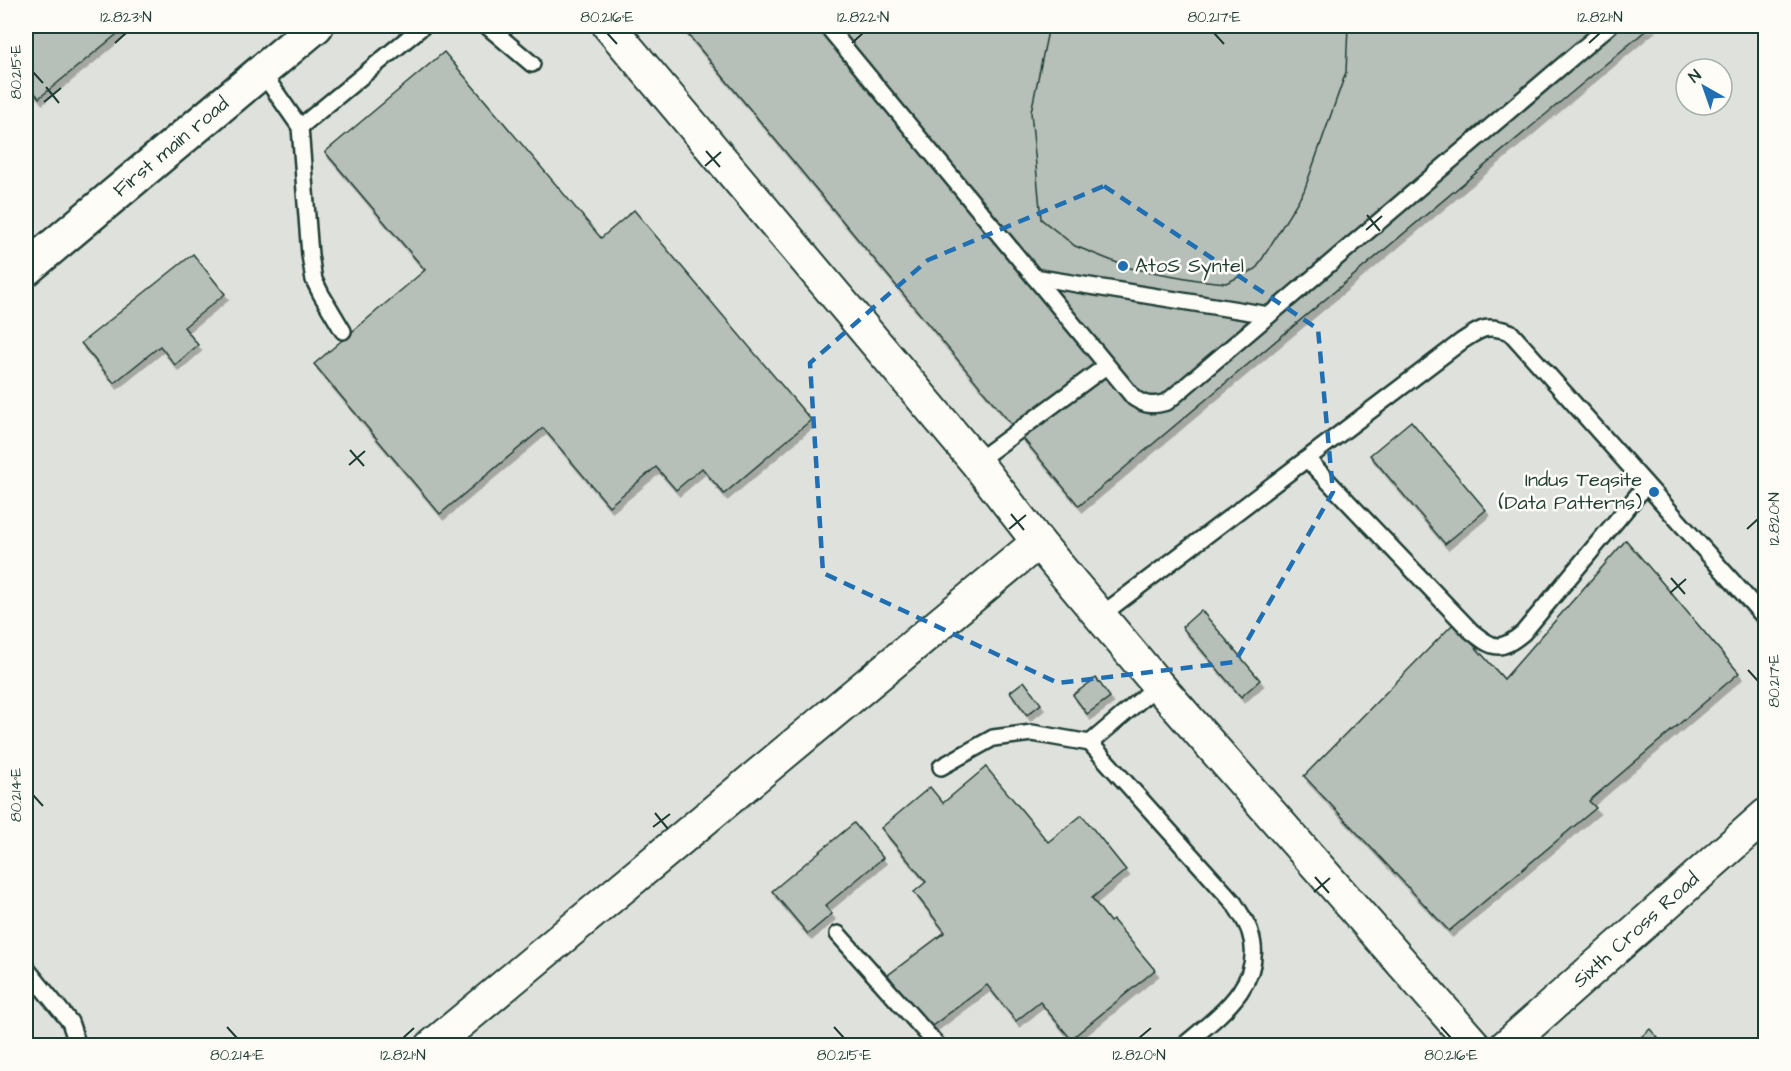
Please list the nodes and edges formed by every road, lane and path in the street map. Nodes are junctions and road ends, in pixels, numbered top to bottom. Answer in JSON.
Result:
{"nodes":[{"id":1,"x":316,"y":26,"type":"edge"},
{"id":2,"x":423,"y":26,"type":"edge"},
{"id":3,"x":487,"y":26,"type":"edge"},
{"id":4,"x":609,"y":26,"type":"edge"},
{"id":5,"x":827,"y":26,"type":"edge"},
{"id":6,"x":1609,"y":26,"type":"edge"},
{"id":7,"x":532,"y":64,"type":"dead end"},
{"id":8,"x":261,"y":71,"type":"junction"},
{"id":9,"x":300,"y":127,"type":"junction"},
{"id":10,"x":26,"y":269,"type":"edge"},
{"id":11,"x":1034,"y":277,"type":"junction"},
{"id":12,"x":1269,"y":315,"type":"junction"},
{"id":13,"x":343,"y":332,"type":"dead end"},
{"id":14,"x":1106,"y":366,"type":"junction"},
{"id":15,"x":1307,"y":459,"type":"junction"},
{"id":16,"x":976,"y":462,"type":"junction"},
{"id":17,"x":1646,"y":485,"type":"junction"},
{"id":18,"x":1038,"y":542,"type":"junction"},
{"id":19,"x":1100,"y":616,"type":"junction"},
{"id":20,"x":1766,"y":619,"type":"edge"},
{"id":21,"x":1158,"y":685,"type":"junction"},
{"id":22,"x":1090,"y":743,"type":"junction"},
{"id":23,"x":941,"y":767,"type":"dead end"},
{"id":24,"x":1766,"y":815,"type":"edge"},
{"id":25,"x":838,"y":934,"type":"dead end"},
{"id":26,"x":26,"y":968,"type":"edge"},
{"id":27,"x":78,"y":1046,"type":"edge"},
{"id":28,"x":432,"y":1046,"type":"edge"},
{"id":29,"x":938,"y":1046,"type":"edge"},
{"id":30,"x":1183,"y":1046,"type":"edge"},
{"id":31,"x":1475,"y":1046,"type":"edge"},
{"id":32,"x":1506,"y":1046,"type":"edge"}],
"edges":[{"from":1,"to":8,"type":"street","name":"First main road"},
{"from":2,"to":9,"type":"lane"},
{"from":3,"to":7,"type":"lane"},
{"from":4,"to":16,"type":"street"},
{"from":5,"to":11,"type":"lane"},
{"from":6,"to":12,"type":"lane"},
{"from":8,"to":9,"type":"lane"},
{"from":8,"to":10,"type":"street","name":"First main road"},
{"from":9,"to":13,"type":"lane"},
{"from":11,"to":12,"type":"lane"},
{"from":11,"to":14,"type":"lane"},
{"from":12,"to":14,"type":"lane"},
{"from":14,"to":16,"type":"lane"},
{"from":15,"to":17,"type":"lane"},
{"from":15,"to":17,"type":"lane"},
{"from":15,"to":19,"type":"lane"},
{"from":16,"to":18,"type":"street"},
{"from":17,"to":20,"type":"lane"},
{"from":18,"to":19,"type":"street"},
{"from":18,"to":28,"type":"street"},
{"from":19,"to":21,"type":"street"},
{"from":21,"to":22,"type":"lane"},
{"from":21,"to":31,"type":"street"},
{"from":22,"to":23,"type":"lane"},
{"from":22,"to":30,"type":"lane"},
{"from":24,"to":32,"type":"street","name":"Sixth Cross Road"},
{"from":25,"to":29,"type":"lane"},
{"from":26,"to":27,"type":"lane"}]}
